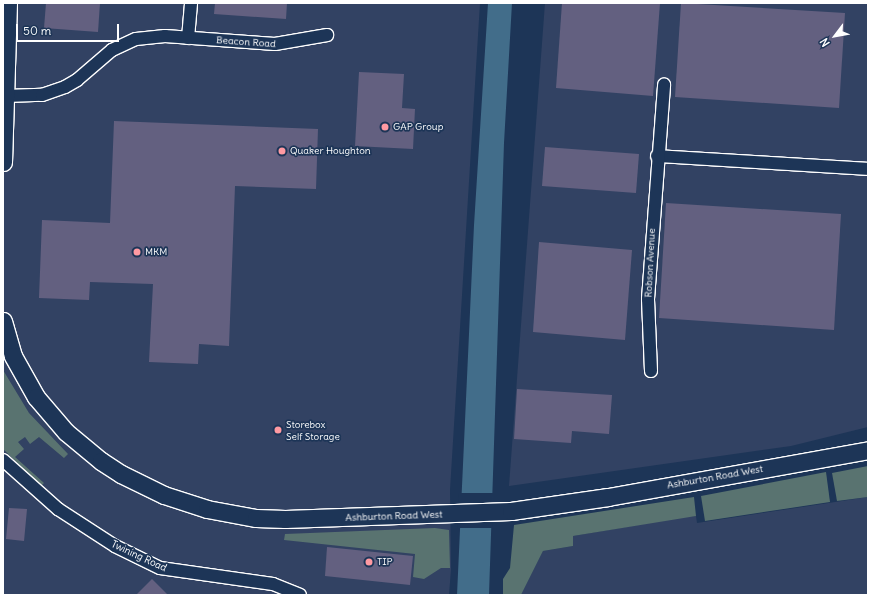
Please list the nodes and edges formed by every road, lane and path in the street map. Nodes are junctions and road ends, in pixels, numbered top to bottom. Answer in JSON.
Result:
{"nodes":[{"id":1,"x":191,"y":3,"type":"edge"},
{"id":2,"x":6,"y":9,"type":"edge"},
{"id":3,"x":327,"y":35,"type":"dead end"},
{"id":4,"x":188,"y":38,"type":"junction"},
{"id":5,"x":664,"y":85,"type":"dead end"},
{"id":6,"x":5,"y":96,"type":"junction"},
{"id":7,"x":657,"y":156,"type":"junction"},
{"id":8,"x":3,"y":162,"type":"edge"},
{"id":9,"x":868,"y":169,"type":"edge"},
{"id":10,"x":4,"y":329,"type":"edge"},
{"id":11,"x":652,"y":371,"type":"dead end"},
{"id":12,"x":868,"y":450,"type":"edge"},
{"id":13,"x":3,"y":460,"type":"edge"},
{"id":14,"x":300,"y":595,"type":"edge"}],
"edges":[{"from":1,"to":4,"type":"street"},
{"from":2,"to":6,"type":"main road"},
{"from":3,"to":4,"type":"street","name":"Beacon Road"},
{"from":4,"to":6,"type":"street","name":"Beacon Road"},
{"from":5,"to":7,"type":"street","name":"Robson Avenue"},
{"from":6,"to":8,"type":"main road"},
{"from":7,"to":9,"type":"street"},
{"from":7,"to":11,"type":"street","name":"Robson Avenue"},
{"from":10,"to":12,"type":"main road","name":"Ashburton Road West"},
{"from":13,"to":14,"type":"street","name":"Twining Road"}]}
